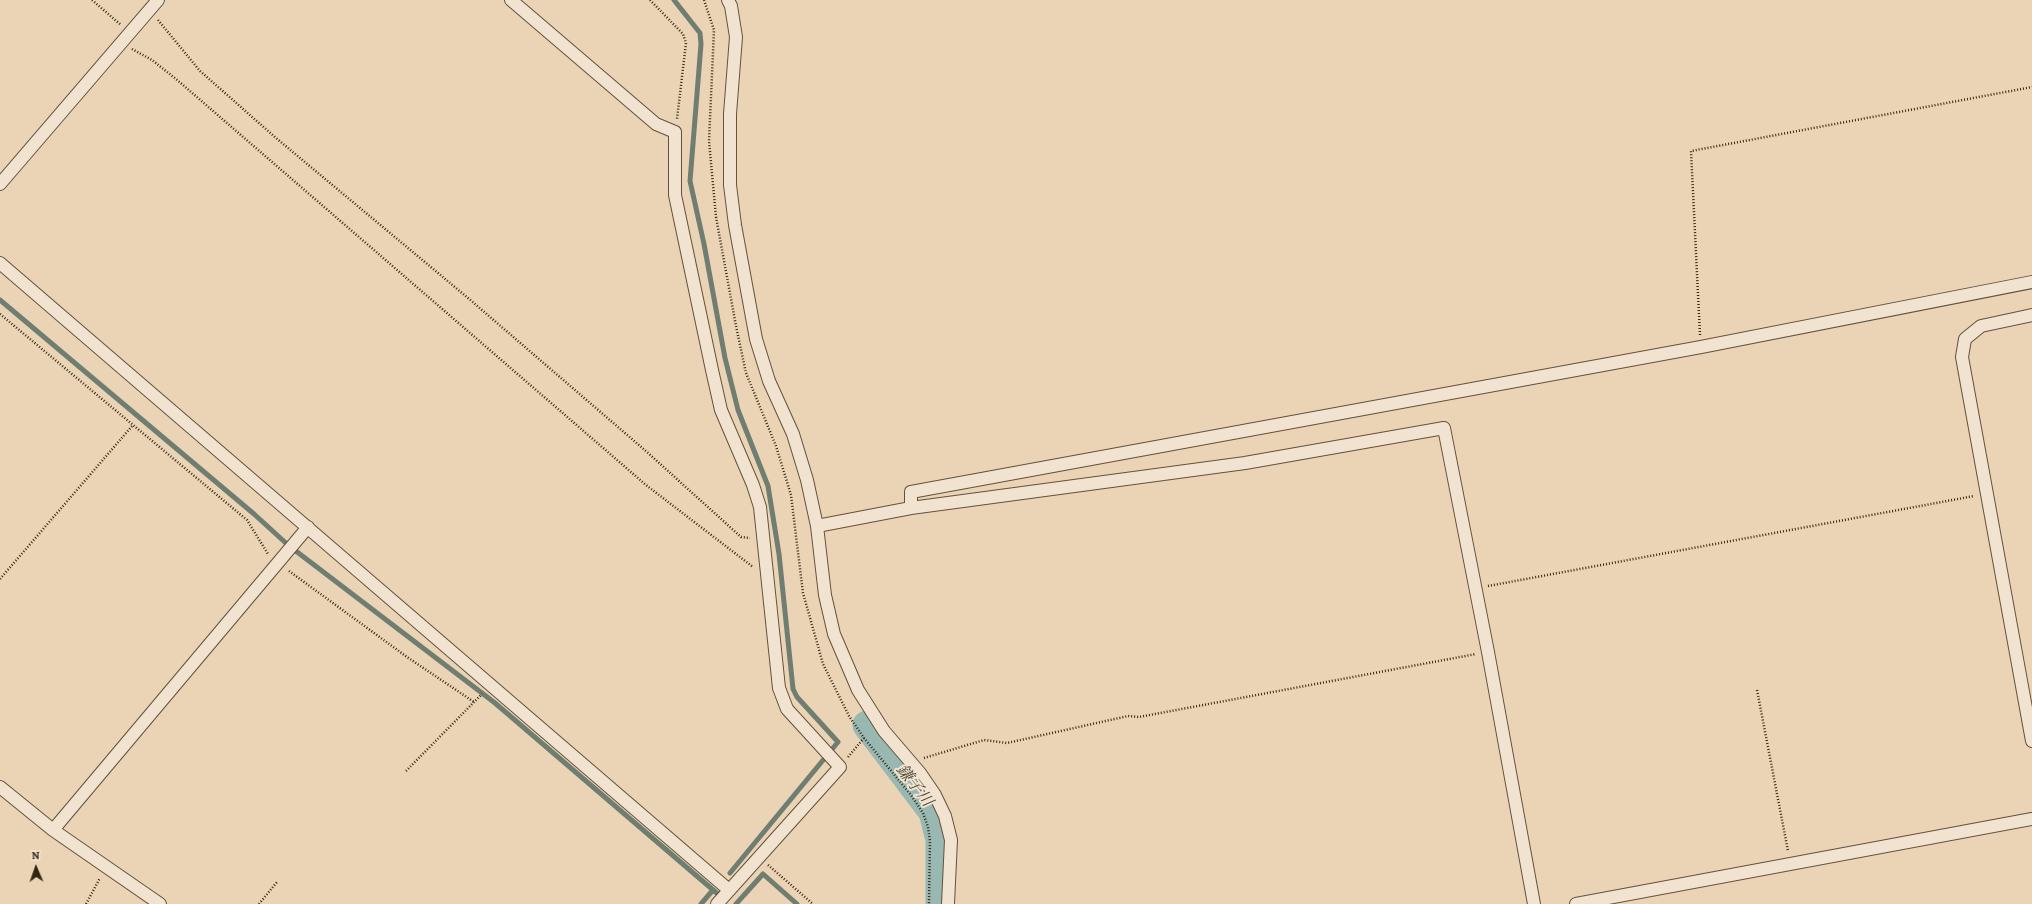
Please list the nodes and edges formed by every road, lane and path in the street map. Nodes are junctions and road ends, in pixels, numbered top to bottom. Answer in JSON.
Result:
{"nodes":[{"id":1,"x":92,"y":0,"type":"edge"},
{"id":2,"x":158,"y":0,"type":"edge"},
{"id":3,"x":511,"y":0,"type":"edge"},
{"id":4,"x":650,"y":0,"type":"edge"},
{"id":5,"x":728,"y":0,"type":"edge"},
{"id":6,"x":149,"y":11,"type":"junction"},
{"id":7,"x":130,"y":33,"type":"junction"},
{"id":8,"x":122,"y":43,"type":"junction"},
{"id":9,"x":2032,"y":87,"type":"edge"},
{"id":10,"x":676,"y":132,"type":"junction"},
{"id":11,"x":0,"y":184,"type":"edge"},
{"id":12,"x":0,"y":263,"type":"edge"},
{"id":13,"x":2032,"y":282,"type":"edge"},
{"id":14,"x":0,"y":314,"type":"edge"},
{"id":15,"x":2032,"y":314,"type":"edge"},
{"id":16,"x":1701,"y":347,"type":"junction"},
{"id":17,"x":133,"y":425,"type":"junction"},
{"id":18,"x":1987,"y":493,"type":"junction"},
{"id":19,"x":911,"y":508,"type":"junction"},
{"id":20,"x":817,"y":526,"type":"junction"},
{"id":21,"x":308,"y":527,"type":"junction"},
{"id":22,"x":764,"y":538,"type":"junction"},
{"id":23,"x":278,"y":562,"type":"junction"},
{"id":24,"x":767,"y":575,"type":"junction"},
{"id":25,"x":0,"y":579,"type":"edge"},
{"id":26,"x":1475,"y":588,"type":"junction"},
{"id":27,"x":1488,"y":652,"type":"junction"},
{"id":28,"x":491,"y":685,"type":"junction"},
{"id":29,"x":833,"y":685,"type":"dead end"},
{"id":30,"x":1757,"y":690,"type":"dead end"},
{"id":31,"x":474,"y":702,"type":"junction"},
{"id":32,"x":864,"y":738,"type":"junction"},
{"id":33,"x":2032,"y":741,"type":"edge"},
{"id":34,"x":912,"y":764,"type":"junction"},
{"id":35,"x":840,"y":767,"type":"junction"},
{"id":36,"x":406,"y":771,"type":"dead end"},
{"id":37,"x":0,"y":788,"type":"edge"},
{"id":38,"x":2032,"y":819,"type":"edge"},
{"id":39,"x":53,"y":830,"type":"junction"},
{"id":40,"x":759,"y":857,"type":"junction"},
{"id":41,"x":1791,"y":864,"type":"junction"},
{"id":42,"x":106,"y":867,"type":"junction"},
{"id":43,"x":277,"y":882,"type":"dead end"},
{"id":44,"x":729,"y":890,"type":"junction"},
{"id":45,"x":86,"y":904,"type":"edge"},
{"id":46,"x":160,"y":904,"type":"edge"},
{"id":47,"x":259,"y":904,"type":"edge"},
{"id":48,"x":717,"y":904,"type":"edge"},
{"id":49,"x":813,"y":904,"type":"edge"},
{"id":50,"x":929,"y":904,"type":"edge"},
{"id":51,"x":948,"y":904,"type":"edge"},
{"id":52,"x":1534,"y":904,"type":"edge"},
{"id":53,"x":1576,"y":904,"type":"edge"}],
"edges":[{"from":1,"to":7,"type":"path"},
{"from":2,"to":6,"type":"street"},
{"from":3,"to":10,"type":"street"},
{"from":4,"to":10,"type":"path"},
{"from":5,"to":20,"type":"street"},
{"from":6,"to":7,"type":"street"},
{"from":6,"to":22,"type":"path"},
{"from":7,"to":8,"type":"street"},
{"from":8,"to":11,"type":"street"},
{"from":8,"to":24,"type":"path"},
{"from":9,"to":16,"type":"path"},
{"from":10,"to":22,"type":"street"},
{"from":12,"to":21,"type":"street"},
{"from":13,"to":16,"type":"street"},
{"from":14,"to":17,"type":"path"},
{"from":15,"to":18,"type":"street"},
{"from":16,"to":19,"type":"street"},
{"from":17,"to":23,"type":"path"},
{"from":17,"to":25,"type":"path"},
{"from":18,"to":26,"type":"path"},
{"from":18,"to":33,"type":"street"},
{"from":19,"to":20,"type":"street"},
{"from":19,"to":26,"type":"street"},
{"from":20,"to":34,"type":"street"},
{"from":21,"to":23,"type":"street"},
{"from":21,"to":28,"type":"street"},
{"from":22,"to":24,"type":"street"},
{"from":23,"to":31,"type":"path"},
{"from":23,"to":39,"type":"street"},
{"from":24,"to":35,"type":"street"},
{"from":26,"to":27,"type":"street"},
{"from":27,"to":34,"type":"path"},
{"from":27,"to":52,"type":"street"},
{"from":28,"to":31,"type":"path"},
{"from":28,"to":44,"type":"street"},
{"from":29,"to":32,"type":"path"},
{"from":30,"to":41,"type":"path"},
{"from":31,"to":36,"type":"path"},
{"from":32,"to":35,"type":"path"},
{"from":32,"to":50,"type":"path"},
{"from":34,"to":51,"type":"street"},
{"from":35,"to":40,"type":"street"},
{"from":37,"to":39,"type":"street"},
{"from":38,"to":41,"type":"street"},
{"from":39,"to":42,"type":"street"},
{"from":40,"to":44,"type":"street"},
{"from":40,"to":49,"type":"path"},
{"from":41,"to":53,"type":"street"},
{"from":42,"to":45,"type":"path"},
{"from":42,"to":46,"type":"street"},
{"from":43,"to":47,"type":"path"},
{"from":44,"to":48,"type":"street"}]}
